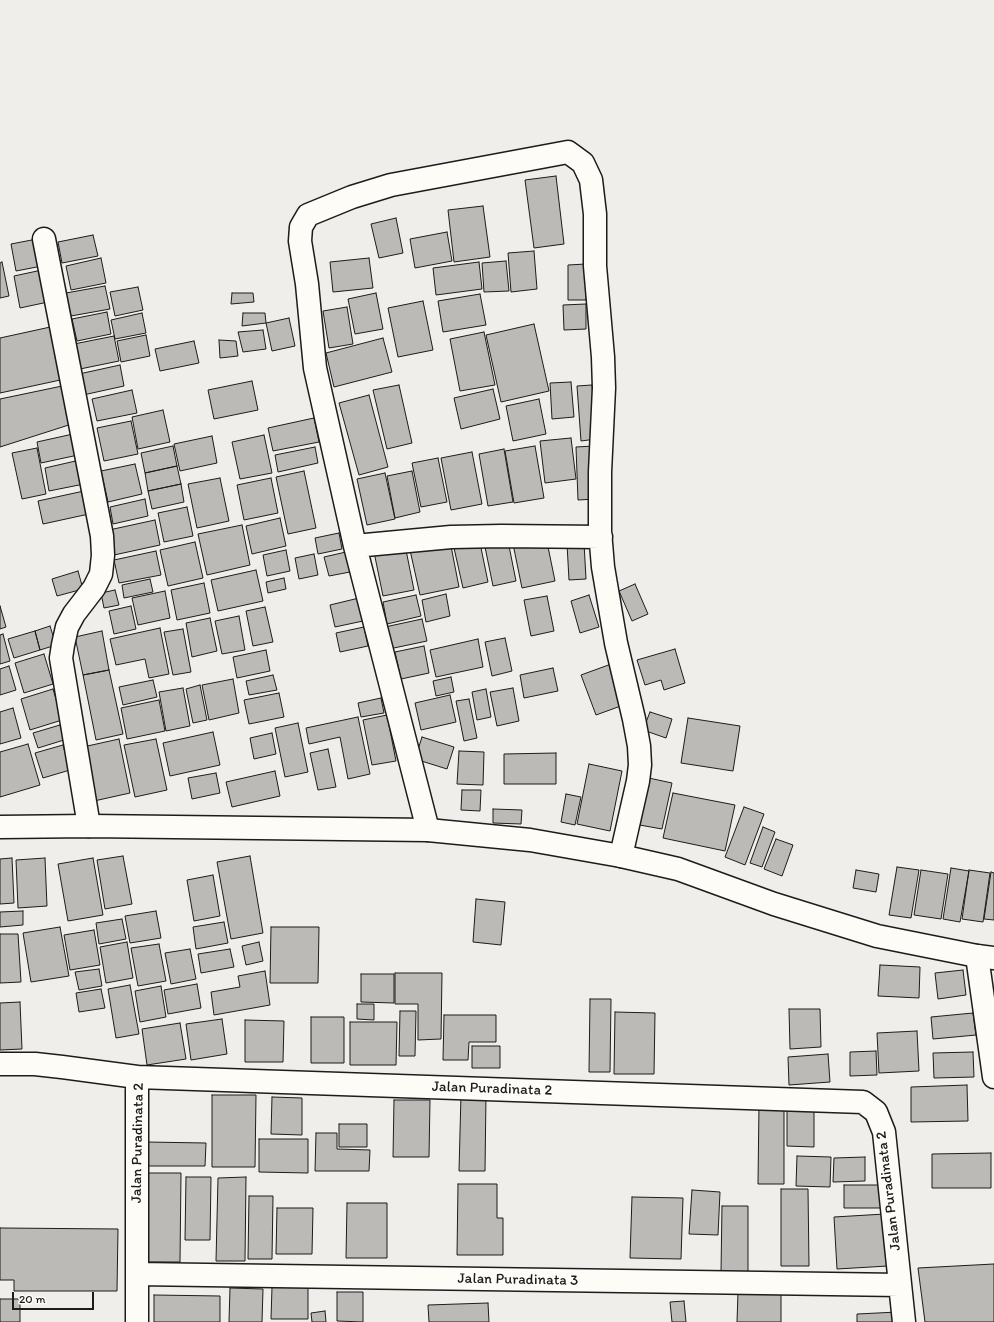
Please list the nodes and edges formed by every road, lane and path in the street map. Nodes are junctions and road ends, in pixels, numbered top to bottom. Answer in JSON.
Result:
{"nodes":[{"id":1,"x":44,"y":239,"type":"dead end"},
{"id":2,"x":601,"y":537,"type":"junction"},
{"id":3,"x":355,"y":546,"type":"junction"},
{"id":4,"x":89,"y":826,"type":"junction"},
{"id":5,"x":0,"y":827,"type":"edge"},
{"id":6,"x":428,"y":830,"type":"junction"},
{"id":7,"x":621,"y":856,"type":"junction"},
{"id":8,"x":986,"y":957,"type":"edge"},
{"id":9,"x":0,"y":1064,"type":"edge"},
{"id":10,"x":137,"y":1077,"type":"junction"},
{"id":11,"x":994,"y":1077,"type":"edge"},
{"id":12,"x":137,"y":1274,"type":"junction"},
{"id":13,"x":900,"y":1285,"type":"junction"},
{"id":14,"x":136,"y":1322,"type":"edge"},
{"id":15,"x":904,"y":1322,"type":"edge"}],
"edges":[{"from":1,"to":4,"type":"street"},
{"from":2,"to":3,"type":"street"},
{"from":2,"to":3,"type":"street"},
{"from":2,"to":7,"type":"street"},
{"from":3,"to":6,"type":"street"},
{"from":4,"to":5,"type":"street"},
{"from":4,"to":6,"type":"street"},
{"from":6,"to":7,"type":"street"},
{"from":7,"to":8,"type":"street"},
{"from":8,"to":11,"type":"street"},
{"from":9,"to":10,"type":"street"},
{"from":10,"to":12,"type":"street","name":"Jalan Puradinata 2"},
{"from":10,"to":13,"type":"street","name":"Jalan Puradinata 2"},
{"from":12,"to":13,"type":"street","name":"Jalan Puradinata 3"},
{"from":12,"to":14,"type":"street","name":"Jalan Puradinata 2"},
{"from":13,"to":15,"type":"street","name":"Jalan Puradinata 2"}]}
